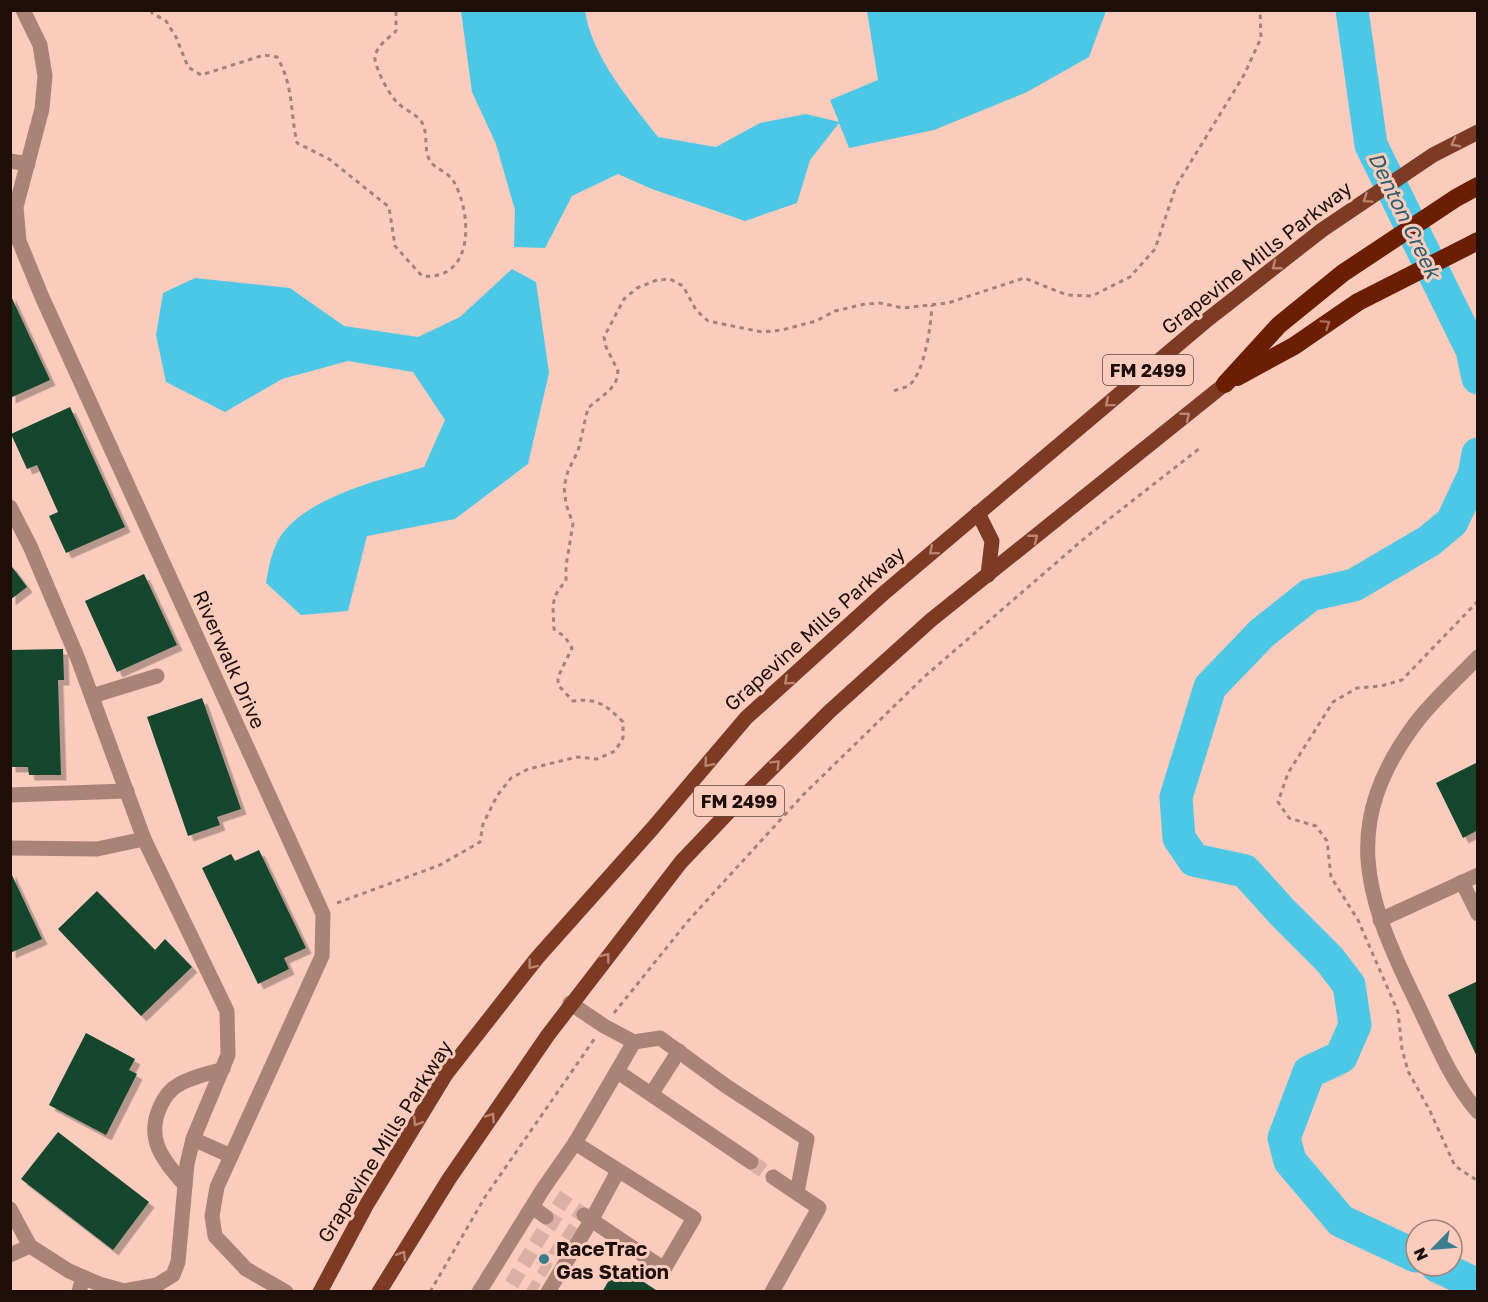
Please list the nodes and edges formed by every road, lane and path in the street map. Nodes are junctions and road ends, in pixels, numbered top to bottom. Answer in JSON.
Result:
{"nodes":[{"id":1,"x":23,"y":10,"type":"edge"},
{"id":2,"x":152,"y":10,"type":"edge"},
{"id":3,"x":396,"y":10,"type":"edge"},
{"id":4,"x":1260,"y":10,"type":"edge"},
{"id":5,"x":1478,"y":132,"type":"edge"},
{"id":6,"x":10,"y":161,"type":"edge"},
{"id":7,"x":27,"y":164,"type":"junction"},
{"id":8,"x":1478,"y":186,"type":"edge"},
{"id":9,"x":15,"y":189,"type":"edge"},
{"id":10,"x":1477,"y":242,"type":"edge"},
{"id":11,"x":932,"y":305,"type":"junction"},
{"id":12,"x":1225,"y":384,"type":"junction"},
{"id":13,"x":894,"y":391,"type":"dead end"},
{"id":14,"x":1200,"y":448,"type":"dead end"},
{"id":15,"x":10,"y":507,"type":"edge"},
{"id":16,"x":978,"y":513,"type":"junction"},
{"id":17,"x":988,"y":575,"type":"junction"},
{"id":18,"x":1478,"y":657,"type":"edge"},
{"id":19,"x":157,"y":676,"type":"dead end"},
{"id":20,"x":92,"y":696,"type":"junction"},
{"id":21,"x":127,"y":791,"type":"junction"},
{"id":22,"x":10,"y":795,"type":"edge"},
{"id":23,"x":144,"y":839,"type":"junction"},
{"id":24,"x":10,"y":848,"type":"edge"},
{"id":25,"x":1478,"y":875,"type":"edge"},
{"id":26,"x":1461,"y":882,"type":"junction"},
{"id":27,"x":321,"y":909,"type":"junction"},
{"id":28,"x":1478,"y":914,"type":"edge"},
{"id":29,"x":1380,"y":920,"type":"junction"},
{"id":30,"x":570,"y":1004,"type":"junction"},
{"id":31,"x":604,"y":1026,"type":"junction"},
{"id":32,"x":634,"y":1042,"type":"junction"},
{"id":33,"x":679,"y":1051,"type":"junction"},
{"id":34,"x":223,"y":1069,"type":"junction"},
{"id":35,"x":618,"y":1072,"type":"junction"},
{"id":36,"x":652,"y":1093,"type":"junction"},
{"id":37,"x":1478,"y":1112,"type":"edge"},
{"id":38,"x":193,"y":1139,"type":"junction"},
{"id":39,"x":575,"y":1143,"type":"junction"},
{"id":40,"x":231,"y":1156,"type":"junction"},
{"id":41,"x":751,"y":1162,"type":"tunnel mouth"},
{"id":42,"x":618,"y":1171,"type":"junction"},
{"id":43,"x":773,"y":1177,"type":"tunnel mouth"},
{"id":44,"x":185,"y":1185,"type":"junction"},
{"id":45,"x":797,"y":1193,"type":"junction"},
{"id":46,"x":532,"y":1207,"type":"junction"},
{"id":47,"x":10,"y":1209,"type":"edge"},
{"id":48,"x":546,"y":1217,"type":"tunnel mouth"},
{"id":49,"x":588,"y":1217,"type":"junction"},
{"id":50,"x":30,"y":1246,"type":"junction"},
{"id":51,"x":507,"y":1246,"type":"junction"},
{"id":52,"x":521,"y":1254,"type":"tunnel mouth"},
{"id":53,"x":10,"y":1256,"type":"edge"},
{"id":54,"x":495,"y":1266,"type":"junction"},
{"id":55,"x":509,"y":1274,"type":"tunnel mouth"},
{"id":56,"x":81,"y":1284,"type":"edge"},
{"id":57,"x":485,"y":1289,"type":"edge"},
{"id":58,"x":286,"y":1292,"type":"edge"},
{"id":59,"x":320,"y":1292,"type":"edge"},
{"id":60,"x":379,"y":1292,"type":"edge"},
{"id":61,"x":430,"y":1292,"type":"edge"},
{"id":62,"x":548,"y":1292,"type":"edge"},
{"id":63,"x":772,"y":1292,"type":"edge"}],
"edges":[{"from":1,"to":7,"type":"lane","name":"Riverwalk Drive"},
{"from":2,"to":3,"type":"path"},
{"from":4,"to":11,"type":"path"},
{"from":5,"to":16,"type":"main road","name":"Grapevine Mills Parkway","number":"FM 2499","one_way":true},
{"from":6,"to":7,"type":"lane"},
{"from":7,"to":9,"type":"lane","name":"Riverwalk Drive"},
{"from":8,"to":12,"type":"highway","number":"FM 2499"},
{"from":9,"to":27,"type":"lane","name":"Riverwalk Drive"},
{"from":12,"to":10,"type":"highway","one_way":true},
{"from":11,"to":13,"type":"path"},
{"from":11,"to":27,"type":"path"},
{"from":17,"to":12,"type":"main road","number":"FM 2499","one_way":true},
{"from":14,"to":31,"type":"path"},
{"from":15,"to":20,"type":"lane"},
{"from":16,"to":17,"type":"main road"},
{"from":16,"to":59,"type":"main road","name":"Grapevine Mills Parkway","number":"FM 2499","one_way":true},
{"from":30,"to":17,"type":"main road","number":"FM 2499","one_way":true},
{"from":18,"to":29,"type":"lane"},
{"from":19,"to":20,"type":"lane"},
{"from":20,"to":21,"type":"lane"},
{"from":21,"to":22,"type":"lane"},
{"from":21,"to":23,"type":"lane"},
{"from":23,"to":24,"type":"lane"},
{"from":23,"to":34,"type":"lane"},
{"from":25,"to":26,"type":"lane"},
{"from":26,"to":28,"type":"lane"},
{"from":26,"to":29,"type":"lane"},
{"from":27,"to":40,"type":"lane","name":"Riverwalk Drive"},
{"from":29,"to":37,"type":"lane"},
{"from":30,"to":31,"type":"lane"},
{"from":60,"to":30,"type":"main road","number":"FM 2499","one_way":true},
{"from":31,"to":32,"type":"lane"},
{"from":31,"to":61,"type":"path"},
{"from":32,"to":33,"type":"lane"},
{"from":32,"to":35,"type":"lane"},
{"from":33,"to":36,"type":"lane"},
{"from":33,"to":45,"type":"lane"},
{"from":34,"to":38,"type":"lane"},
{"from":34,"to":44,"type":"lane"},
{"from":35,"to":36,"type":"lane"},
{"from":35,"to":39,"type":"lane"},
{"from":36,"to":41,"type":"lane"},
{"from":38,"to":40,"type":"lane"},
{"from":38,"to":44,"type":"lane"},
{"from":39,"to":42,"type":"lane"},
{"from":39,"to":46,"type":"lane"},
{"from":40,"to":58,"type":"lane","name":"Riverwalk Drive"},
{"from":42,"to":49,"type":"lane"},
{"from":42,"to":49,"type":"lane"},
{"from":43,"to":45,"type":"lane"},
{"from":44,"to":56,"type":"lane"},
{"from":45,"to":63,"type":"lane"},
{"from":46,"to":48,"type":"lane"},
{"from":46,"to":51,"type":"lane"},
{"from":47,"to":50,"type":"lane"},
{"from":49,"to":62,"type":"lane"},
{"from":50,"to":53,"type":"lane"},
{"from":50,"to":56,"type":"lane"},
{"from":51,"to":52,"type":"lane"},
{"from":51,"to":54,"type":"lane"},
{"from":54,"to":55,"type":"lane"},
{"from":54,"to":57,"type":"lane"}]}
